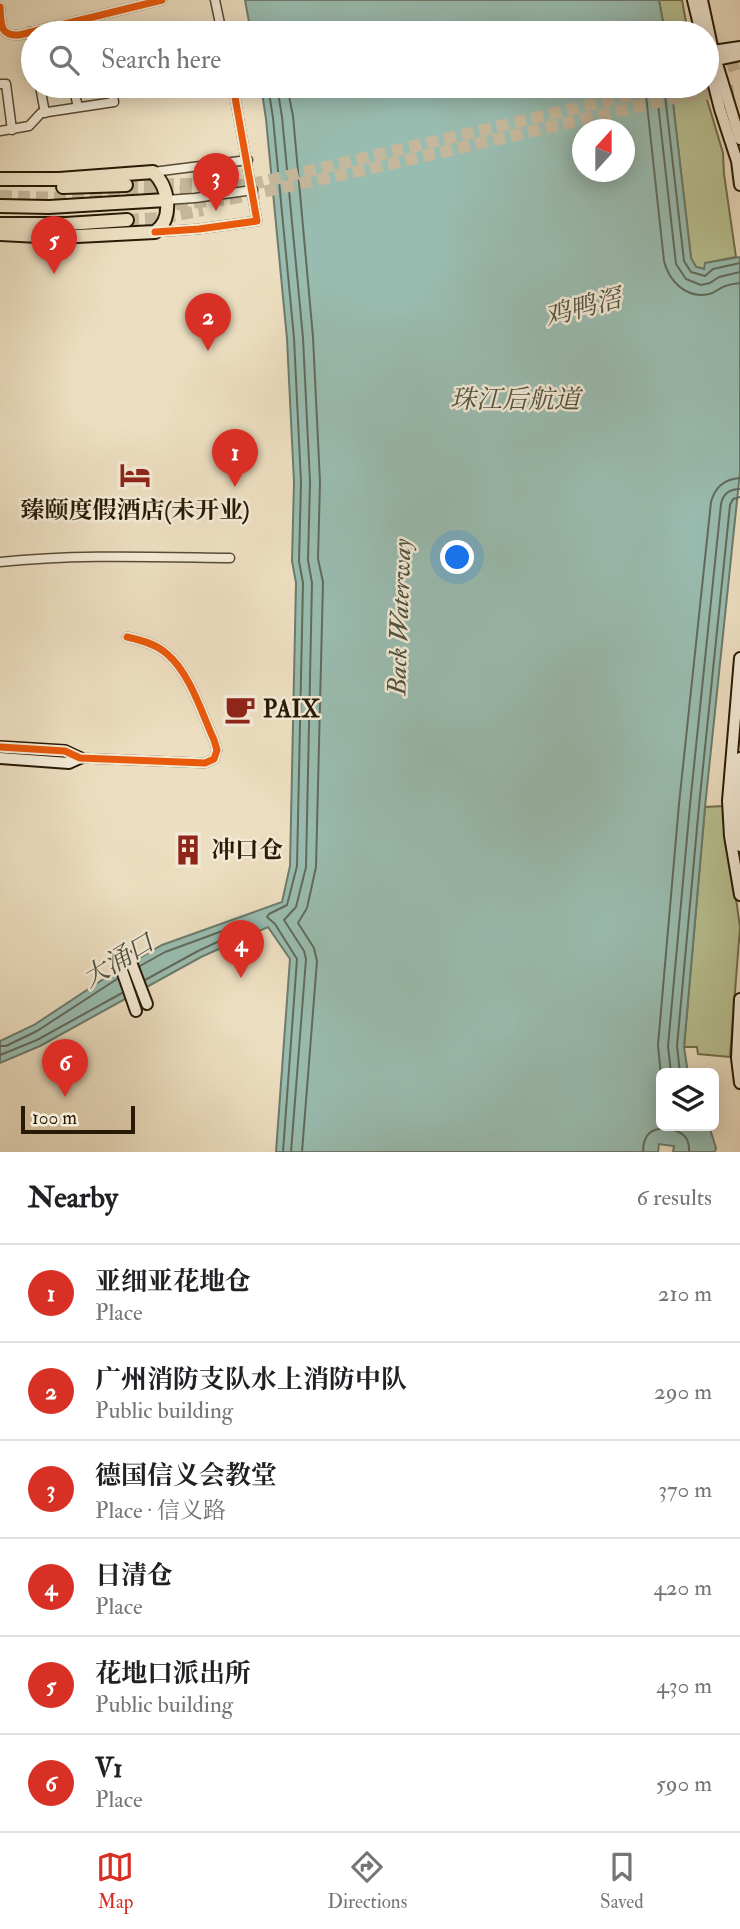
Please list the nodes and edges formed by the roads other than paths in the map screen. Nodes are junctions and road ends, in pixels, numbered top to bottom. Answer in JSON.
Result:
{"nodes":[{"id":1,"x":162,"y":0,"type":"edge"},
{"id":2,"x":215,"y":0,"type":"edge"},
{"id":3,"x":693,"y":0,"type":"edge"},
{"id":4,"x":702,"y":0,"type":"edge"},
{"id":5,"x":0,"y":7,"type":"edge"},
{"id":6,"x":93,"y":17,"type":"junction"},
{"id":7,"x":82,"y":21,"type":"edge"},
{"id":8,"x":94,"y":21,"type":"edge"},
{"id":9,"x":219,"y":21,"type":"edge"},
{"id":10,"x":698,"y":21,"type":"edge"},
{"id":11,"x":705,"y":21,"type":"edge"},
{"id":12,"x":21,"y":33,"type":"edge"},
{"id":13,"x":740,"y":47,"type":"edge"},
{"id":14,"x":719,"y":54,"type":"edge"},
{"id":15,"x":740,"y":55,"type":"edge"},
{"id":16,"x":719,"y":56,"type":"edge"},
{"id":17,"x":0,"y":84,"type":"edge"},
{"id":18,"x":719,"y":86,"type":"edge"},
{"id":19,"x":42,"y":98,"type":"edge"},
{"id":20,"x":76,"y":98,"type":"edge"},
{"id":21,"x":113,"y":98,"type":"edge"},
{"id":22,"x":235,"y":98,"type":"edge"},
{"id":23,"x":78,"y":107,"type":"junction"},
{"id":24,"x":45,"y":113,"type":"junction"},
{"id":25,"x":732,"y":128,"type":"junction"},
{"id":26,"x":12,"y":130,"type":"junction"},
{"id":27,"x":0,"y":131,"type":"edge"},
{"id":28,"x":740,"y":139,"type":"edge"},
{"id":29,"x":248,"y":160,"type":"junction"},
{"id":30,"x":153,"y":172,"type":"junction"},
{"id":31,"x":0,"y":179,"type":"edge"},
{"id":32,"x":740,"y":185,"type":"edge"},
{"id":33,"x":126,"y":186,"type":"tunnel mouth"},
{"id":34,"x":0,"y":187,"type":"edge"},
{"id":35,"x":253,"y":190,"type":"junction"},
{"id":36,"x":166,"y":200,"type":"junction"},
{"id":37,"x":0,"y":206,"type":"edge"},
{"id":38,"x":127,"y":220,"type":"tunnel mouth"},
{"id":39,"x":0,"y":224,"type":"edge"},
{"id":40,"x":155,"y":232,"type":"junction"},
{"id":41,"x":0,"y":234,"type":"edge"},
{"id":42,"x":230,"y":558,"type":"dead end"},
{"id":43,"x":0,"y":562,"type":"edge"},
{"id":44,"x":127,"y":638,"type":"dead end"},
{"id":45,"x":740,"y":658,"type":"edge"},
{"id":46,"x":0,"y":747,"type":"edge"},
{"id":47,"x":0,"y":758,"type":"edge"},
{"id":48,"x":80,"y":758,"type":"junction"},
{"id":49,"x":740,"y":758,"type":"edge"},
{"id":50,"x":740,"y":846,"type":"edge"},
{"id":51,"x":740,"y":895,"type":"edge"},
{"id":52,"x":740,"y":999,"type":"edge"},
{"id":53,"x":146,"y":1004,"type":"dead end"},
{"id":54,"x":136,"y":1011,"type":"dead end"},
{"id":55,"x":740,"y":1083,"type":"edge"}],
"edges":[{"from":1,"to":6,"type":"street"},
{"from":2,"to":9,"type":"street"},
{"from":3,"to":10,"type":"main road"},
{"from":4,"to":11,"type":"main road"},
{"from":5,"to":12,"type":"street"},
{"from":6,"to":7,"type":"street"},
{"from":6,"to":8,"type":"street"},
{"from":13,"to":14,"type":"main road"},
{"from":15,"to":16,"type":"main road"},
{"from":17,"to":26,"type":"street"},
{"from":18,"to":25,"type":"main road"},
{"from":19,"to":24,"type":"street"},
{"from":20,"to":23,"type":"street"},
{"from":21,"to":23,"type":"street"},
{"from":22,"to":29,"type":"street"},
{"from":23,"to":24,"type":"street"},
{"from":24,"to":26,"type":"street"},
{"from":25,"to":28,"type":"main road"},
{"from":25,"to":32,"type":"main road"},
{"from":26,"to":27,"type":"street"},
{"from":29,"to":30,"type":"street"},
{"from":29,"to":35,"type":"street"},
{"from":30,"to":31,"type":"main road"},
{"from":30,"to":36,"type":"main road"},
{"from":33,"to":34,"type":"main road"},
{"from":35,"to":36,"type":"street"},
{"from":35,"to":40,"type":"street"},
{"from":36,"to":37,"type":"main road"},
{"from":36,"to":40,"type":"main road"},
{"from":38,"to":39,"type":"main road"},
{"from":40,"to":41,"type":"main road"},
{"from":42,"to":43,"type":"street"},
{"from":44,"to":48,"type":"street"},
{"from":45,"to":51,"type":"main road"},
{"from":46,"to":48,"type":"main road"},
{"from":47,"to":48,"type":"main road"},
{"from":49,"to":50,"type":"main road"},
{"from":52,"to":55,"type":"main road"},
{"from":53,"to":54,"type":"main road"}]}
